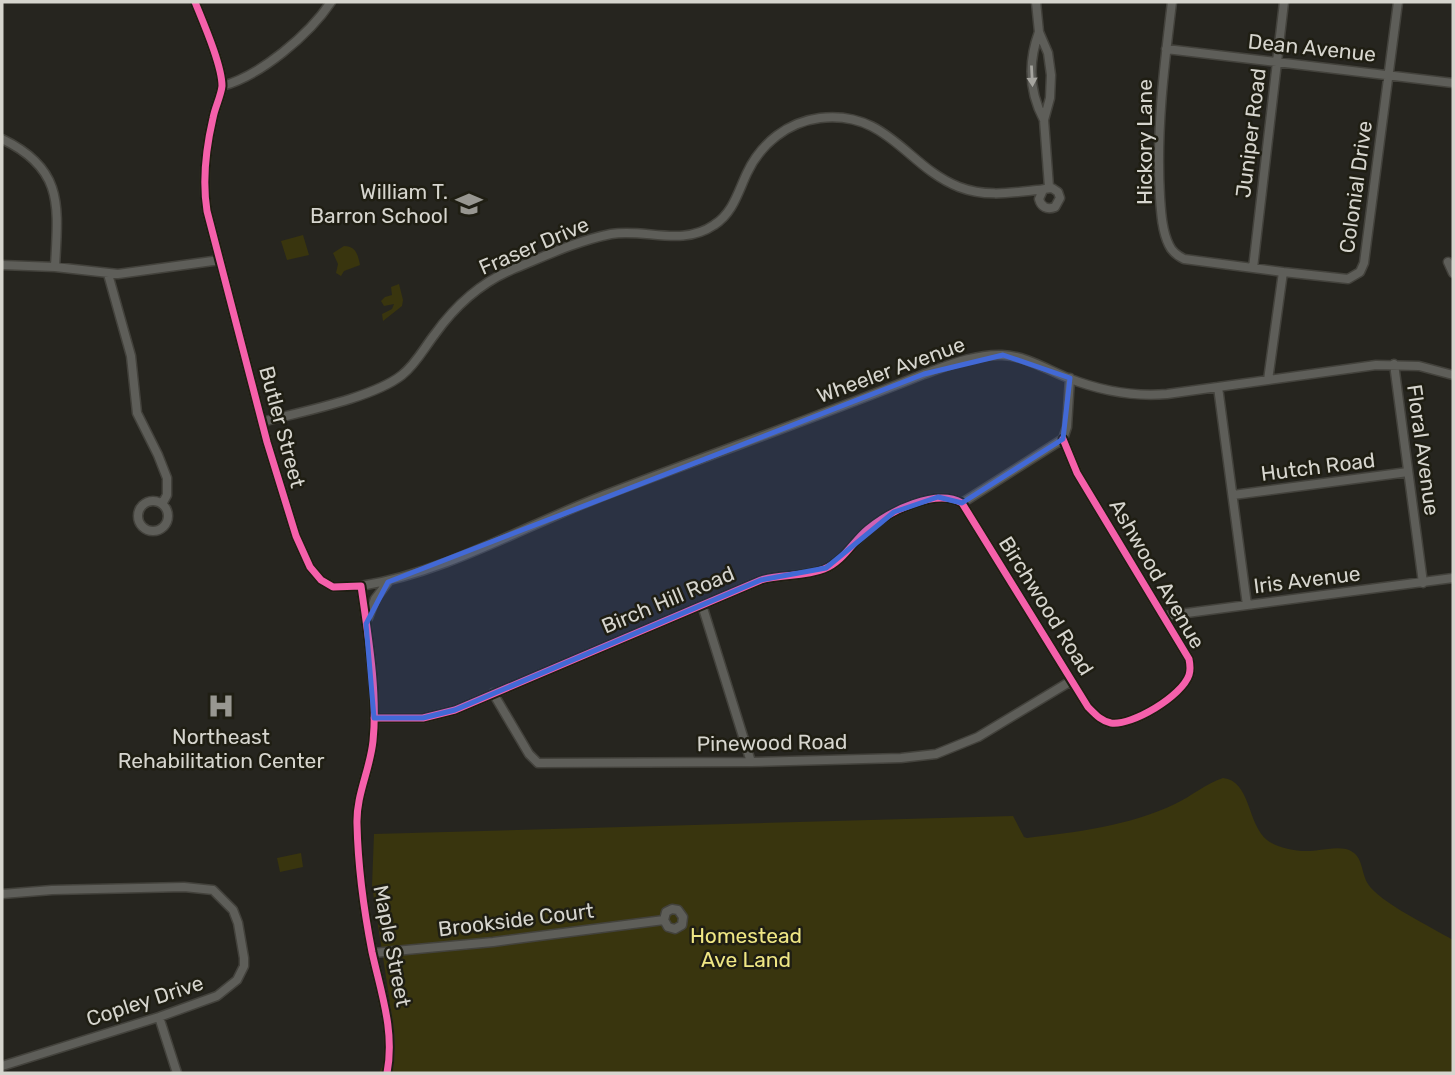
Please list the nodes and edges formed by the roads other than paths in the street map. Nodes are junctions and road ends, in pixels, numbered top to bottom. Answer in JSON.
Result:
{"nodes":[{"id":1,"x":195,"y":2,"type":"edge"},
{"id":2,"x":331,"y":2,"type":"edge"},
{"id":3,"x":1036,"y":2,"type":"edge"},
{"id":4,"x":1172,"y":2,"type":"edge"},
{"id":5,"x":1284,"y":2,"type":"edge"},
{"id":6,"x":1398,"y":2,"type":"edge"},
{"id":7,"x":1039,"y":32,"type":"junction"},
{"id":8,"x":1166,"y":49,"type":"junction"},
{"id":9,"x":1277,"y":62,"type":"junction"},
{"id":10,"x":1389,"y":74,"type":"junction"},
{"id":11,"x":1453,"y":83,"type":"edge"},
{"id":12,"x":222,"y":86,"type":"junction"},
{"id":13,"x":1044,"y":120,"type":"junction"},
{"id":14,"x":2,"y":139,"type":"edge"},
{"id":15,"x":220,"y":260,"type":"junction"},
{"id":16,"x":1448,"y":262,"type":"dead end"},
{"id":17,"x":2,"y":265,"type":"edge"},
{"id":18,"x":55,"y":267,"type":"junction"},
{"id":19,"x":1253,"y":268,"type":"junction"},
{"id":20,"x":1283,"y":272,"type":"junction"},
{"id":21,"x":108,"y":274,"type":"junction"},
{"id":22,"x":1453,"y":274,"type":"edge"},
{"id":23,"x":1394,"y":364,"type":"junction"},
{"id":24,"x":1453,"y":376,"type":"edge"},
{"id":25,"x":1070,"y":379,"type":"junction"},
{"id":26,"x":1268,"y":380,"type":"junction"},
{"id":27,"x":1219,"y":387,"type":"junction"},
{"id":28,"x":262,"y":422,"type":"junction"},
{"id":29,"x":1063,"y":439,"type":"junction"},
{"id":30,"x":1408,"y":472,"type":"junction"},
{"id":31,"x":1233,"y":495,"type":"junction"},
{"id":32,"x":962,"y":503,"type":"junction"},
{"id":33,"x":162,"y":504,"type":"dead end"},
{"id":34,"x":1453,"y":578,"type":"edge"},
{"id":35,"x":388,"y":582,"type":"junction"},
{"id":36,"x":1423,"y":583,"type":"junction"},
{"id":37,"x":361,"y":586,"type":"junction"},
{"id":38,"x":702,"y":605,"type":"junction"},
{"id":39,"x":1247,"y":605,"type":"junction"},
{"id":40,"x":1164,"y":616,"type":"junction"},
{"id":41,"x":366,"y":624,"type":"junction"},
{"id":42,"x":1071,"y":681,"type":"junction"},
{"id":43,"x":493,"y":693,"type":"junction"},
{"id":44,"x":374,"y":718,"type":"junction"},
{"id":45,"x":1105,"y":722,"type":"joint"},
{"id":46,"x":751,"y":762,"type":"junction"},
{"id":47,"x":2,"y":894,"type":"edge"},
{"id":48,"x":664,"y":920,"type":"dead end"},
{"id":49,"x":373,"y":953,"type":"junction"},
{"id":50,"x":159,"y":1017,"type":"junction"},
{"id":51,"x":2,"y":1066,"type":"edge"},
{"id":52,"x":177,"y":1073,"type":"edge"},
{"id":53,"x":387,"y":1073,"type":"edge"}],
"edges":[{"from":1,"to":12,"type":"street"},
{"from":2,"to":12,"type":"street"},
{"from":3,"to":7,"type":"street"},
{"from":4,"to":8,"type":"street","name":"Hickory Lane"},
{"from":5,"to":9,"type":"street","name":"Juniper Road"},
{"from":6,"to":10,"type":"street","name":"Colonial Drive"},
{"from":7,"to":13,"type":"street"},
{"from":7,"to":13,"type":"street","one_way":true},
{"from":8,"to":9,"type":"street","name":"Dean Avenue"},
{"from":8,"to":19,"type":"street","name":"Hickory Lane"},
{"from":9,"to":10,"type":"street","name":"Dean Avenue"},
{"from":9,"to":19,"type":"street","name":"Juniper Road"},
{"from":10,"to":11,"type":"street","name":"Dean Avenue"},
{"from":10,"to":20,"type":"street","name":"Colonial Drive"},
{"from":12,"to":15,"type":"street","name":"Butler Street"},
{"from":13,"to":28,"type":"street","name":"Fraser Drive"},
{"from":14,"to":18,"type":"street"},
{"from":15,"to":21,"type":"street"},
{"from":15,"to":28,"type":"street","name":"Butler Street"},
{"from":16,"to":22,"type":"street"},
{"from":17,"to":18,"type":"street"},
{"from":18,"to":21,"type":"street"},
{"from":19,"to":20,"type":"street","name":"Hickory Lane"},
{"from":20,"to":26,"type":"street"},
{"from":21,"to":33,"type":"street"},
{"from":23,"to":24,"type":"street","name":"Wheeler Avenue"},
{"from":23,"to":26,"type":"street","name":"Wheeler Avenue"},
{"from":23,"to":30,"type":"street","name":"Floral Avenue"},
{"from":25,"to":27,"type":"street","name":"Wheeler Avenue"},
{"from":25,"to":29,"type":"street"},
{"from":25,"to":35,"type":"street","name":"Wheeler Avenue"},
{"from":26,"to":27,"type":"street","name":"Wheeler Avenue"},
{"from":27,"to":31,"type":"street"},
{"from":28,"to":37,"type":"street","name":"Butler Street"},
{"from":29,"to":32,"type":"street"},
{"from":29,"to":40,"type":"street","name":"Ashwood Avenue"},
{"from":30,"to":31,"type":"street","name":"Hutch Road"},
{"from":30,"to":36,"type":"street","name":"Floral Avenue"},
{"from":31,"to":39,"type":"street"},
{"from":32,"to":38,"type":"street","name":"Birch Hill Road"},
{"from":32,"to":42,"type":"street","name":"Birchwood Road"},
{"from":34,"to":36,"type":"street","name":"Iris Avenue"},
{"from":35,"to":37,"type":"street","name":"Wheeler Avenue"},
{"from":35,"to":41,"type":"street"},
{"from":36,"to":39,"type":"street","name":"Iris Avenue"},
{"from":37,"to":41,"type":"street"},
{"from":38,"to":43,"type":"street","name":"Birch Hill Road"},
{"from":38,"to":46,"type":"street"},
{"from":39,"to":40,"type":"street","name":"Iris Avenue"},
{"from":40,"to":45,"type":"street","name":"Ashwood Avenue"},
{"from":41,"to":44,"type":"street"},
{"from":42,"to":45,"type":"street","name":"Birchwood Road"},
{"from":42,"to":46,"type":"street","name":"Pinewood Road"},
{"from":43,"to":44,"type":"street","name":"Birch Hill Road"},
{"from":43,"to":46,"type":"street","name":"Pinewood Road"},
{"from":44,"to":49,"type":"street","name":"Maple Street"},
{"from":47,"to":50,"type":"street","name":"Copley Drive"},
{"from":48,"to":49,"type":"street","name":"Brookside Court"},
{"from":49,"to":53,"type":"street","name":"Maple Street"},
{"from":50,"to":51,"type":"street","name":"Copley Drive"},
{"from":50,"to":52,"type":"street"}]}
